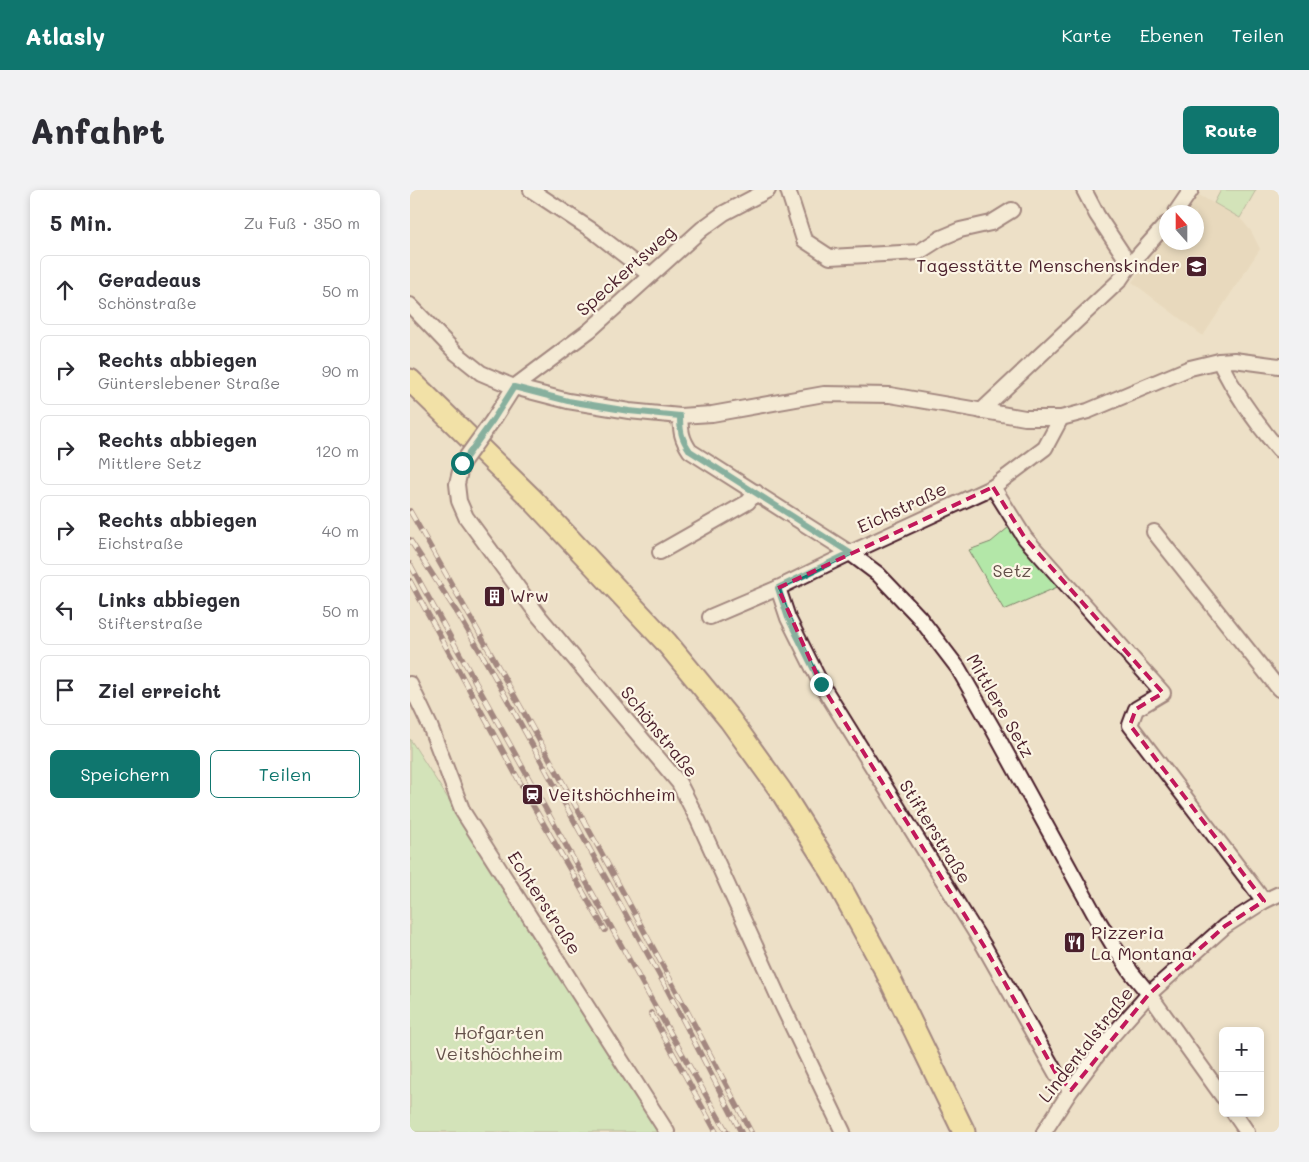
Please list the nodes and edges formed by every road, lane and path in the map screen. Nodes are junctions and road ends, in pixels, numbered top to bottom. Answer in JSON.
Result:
{"nodes":[{"id":1,"x":531,"y":190,"type":"edge"},
{"id":2,"x":768,"y":190,"type":"edge"},
{"id":3,"x":788,"y":190,"type":"edge"},
{"id":4,"x":1084,"y":190,"type":"edge"},
{"id":5,"x":1191,"y":190,"type":"edge"},
{"id":6,"x":1181,"y":205,"type":"edge"},
{"id":7,"x":1012,"y":210,"type":"dead end"},
{"id":8,"x":1159,"y":232,"type":"edge"},
{"id":9,"x":1130,"y":265,"type":"junction"},
{"id":10,"x":650,"y":275,"type":"junction"},
{"id":11,"x":410,"y":305,"type":"edge"},
{"id":12,"x":1219,"y":361,"type":"junction"},
{"id":13,"x":1279,"y":366,"type":"edge"},
{"id":14,"x":410,"y":380,"type":"edge"},
{"id":15,"x":514,"y":387,"type":"junction"},
{"id":16,"x":980,"y":411,"type":"junction"},
{"id":17,"x":680,"y":416,"type":"junction"},
{"id":18,"x":1061,"y":418,"type":"junction"},
{"id":19,"x":1279,"y":450,"type":"edge"},
{"id":20,"x":993,"y":487,"type":"junction"},
{"id":21,"x":756,"y":492,"type":"junction"},
{"id":22,"x":1154,"y":532,"type":"dead end"},
{"id":23,"x":660,"y":552,"type":"dead end"},
{"id":24,"x":850,"y":553,"type":"junction"},
{"id":25,"x":778,"y":588,"type":"junction"},
{"id":26,"x":710,"y":617,"type":"dead end"},
{"id":27,"x":410,"y":684,"type":"edge"},
{"id":28,"x":1279,"y":688,"type":"edge"},
{"id":29,"x":1279,"y":894,"type":"edge"},
{"id":30,"x":1264,"y":900,"type":"junction"},
{"id":31,"x":1149,"y":994,"type":"junction"},
{"id":32,"x":1071,"y":1090,"type":"junction"},
{"id":33,"x":1219,"y":1091,"type":"edge"},
{"id":34,"x":1237,"y":1117,"type":"edge"},
{"id":35,"x":667,"y":1132,"type":"edge"},
{"id":36,"x":843,"y":1132,"type":"edge"},
{"id":37,"x":964,"y":1132,"type":"edge"},
{"id":38,"x":1044,"y":1132,"type":"edge"},
{"id":39,"x":1247,"y":1132,"type":"edge"}],
"edges":[{"from":1,"to":10,"type":"street"},
{"from":2,"to":10,"type":"street","name":"Speckertsweg"},
{"from":3,"to":7,"type":"street"},
{"from":4,"to":9,"type":"street"},
{"from":5,"to":6,"type":"street"},
{"from":8,"to":9,"type":"street"},
{"from":9,"to":16,"type":"street"},
{"from":10,"to":15,"type":"street","name":"Speckertsweg"},
{"from":11,"to":15,"type":"street"},
{"from":12,"to":13,"type":"street"},
{"from":12,"to":18,"type":"street"},
{"from":12,"to":19,"type":"street"},
{"from":14,"to":37,"type":"main road"},
{"from":15,"to":17,"type":"street"},
{"from":15,"to":36,"type":"street","name":"Schönstraße","bridge":true},
{"from":16,"to":17,"type":"street"},
{"from":16,"to":18,"type":"street"},
{"from":17,"to":21,"type":"street","name":"Mittlere Setz"},
{"from":18,"to":20,"type":"street","name":"Eichstraße"},
{"from":20,"to":24,"type":"street","name":"Eichstraße"},
{"from":20,"to":30,"type":"street"},
{"from":21,"to":23,"type":"street"},
{"from":21,"to":24,"type":"street","name":"Mittlere Setz"},
{"from":22,"to":28,"type":"street"},
{"from":24,"to":25,"type":"street","name":"Eichstraße"},
{"from":24,"to":31,"type":"street","name":"Mittlere Setz"},
{"from":25,"to":26,"type":"street","name":"Eichstraße"},
{"from":25,"to":32,"type":"street","name":"Stifterstraße"},
{"from":27,"to":35,"type":"street","name":"Echterstraße"},
{"from":29,"to":30,"type":"street","name":"Lindentalstraße"},
{"from":30,"to":31,"type":"street","name":"Lindentalstraße"},
{"from":31,"to":32,"type":"street","name":"Lindentalstraße"},
{"from":31,"to":33,"type":"street","name":"Mittlere Setz"},
{"from":32,"to":38,"type":"street","name":"Lindentalstraße"},
{"from":34,"to":39,"type":"street"}]}
